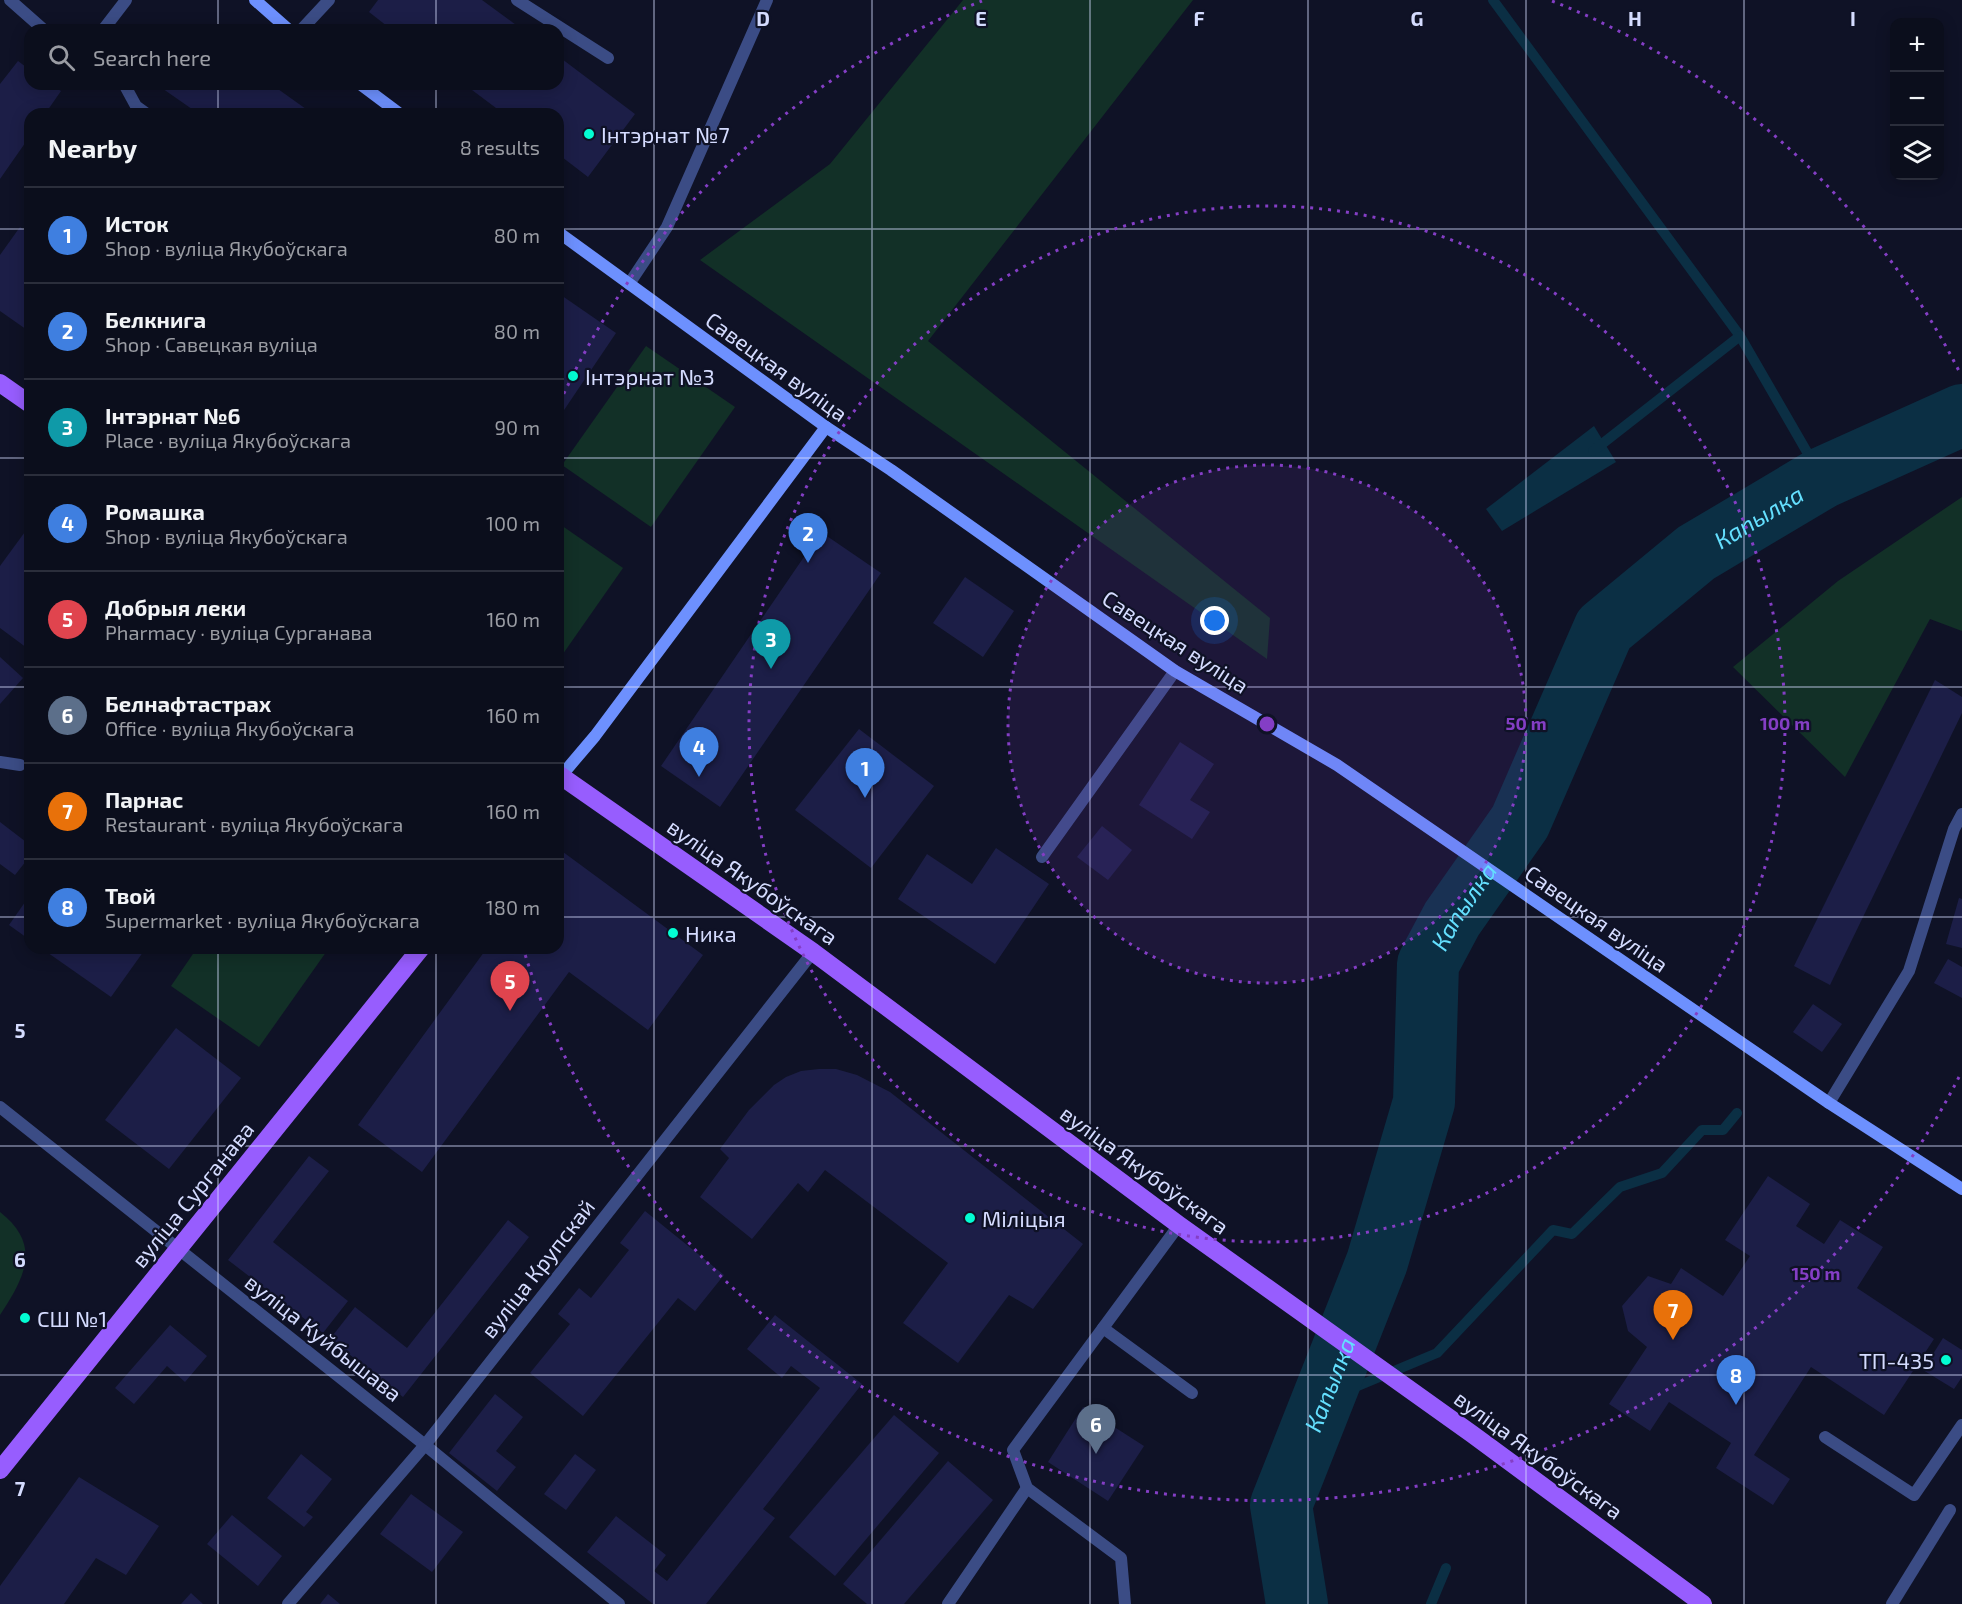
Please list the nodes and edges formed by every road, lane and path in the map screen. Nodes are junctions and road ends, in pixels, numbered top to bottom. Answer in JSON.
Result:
{"nodes":[{"id":1,"x":10,"y":0,"type":"edge"},
{"id":2,"x":126,"y":0,"type":"edge"},
{"id":3,"x":255,"y":0,"type":"edge"},
{"id":4,"x":329,"y":0,"type":"edge"},
{"id":5,"x":517,"y":0,"type":"edge"},
{"id":6,"x":767,"y":0,"type":"edge"},
{"id":7,"x":37,"y":24,"type":"edge"},
{"id":8,"x":108,"y":24,"type":"edge"},
{"id":9,"x":282,"y":24,"type":"edge"},
{"id":10,"x":307,"y":24,"type":"edge"},
{"id":11,"x":555,"y":24,"type":"edge"},
{"id":12,"x":564,"y":30,"type":"edge"},
{"id":13,"x":608,"y":58,"type":"dead end"},
{"id":14,"x":127,"y":90,"type":"edge"},
{"id":15,"x":368,"y":90,"type":"edge"},
{"id":16,"x":134,"y":108,"type":"edge"},
{"id":17,"x":392,"y":108,"type":"edge"},
{"id":18,"x":564,"y":236,"type":"edge"},
{"id":19,"x":629,"y":285,"type":"junction"},
{"id":20,"x":0,"y":382,"type":"edge"},
{"id":21,"x":24,"y":400,"type":"edge"},
{"id":22,"x":826,"y":427,"type":"junction"},
{"id":23,"x":1175,"y":671,"type":"junction"},
{"id":24,"x":0,"y":762,"type":"edge"},
{"id":25,"x":20,"y":765,"type":"dead end"},
{"id":26,"x":564,"y":771,"type":"edge"},
{"id":27,"x":564,"y":780,"type":"edge"},
{"id":28,"x":1962,"y":814,"type":"edge"},
{"id":29,"x":1042,"y":857,"type":"dead end"},
{"id":30,"x":813,"y":952,"type":"junction"},
{"id":31,"x":416,"y":954,"type":"edge"},
{"id":32,"x":1829,"y":1103,"type":"junction"},
{"id":33,"x":0,"y":1107,"type":"edge"},
{"id":34,"x":1962,"y":1189,"type":"edge"},
{"id":35,"x":1179,"y":1225,"type":"junction"},
{"id":36,"x":179,"y":1249,"type":"junction"},
{"id":37,"x":1103,"y":1328,"type":"junction"},
{"id":38,"x":1192,"y":1393,"type":"dead end"},
{"id":39,"x":1962,"y":1425,"type":"edge"},
{"id":40,"x":1825,"y":1437,"type":"dead end"},
{"id":41,"x":425,"y":1444,"type":"junction"},
{"id":42,"x":0,"y":1470,"type":"edge"},
{"id":43,"x":1028,"y":1488,"type":"junction"},
{"id":44,"x":1950,"y":1510,"type":"dead end"},
{"id":45,"x":288,"y":1604,"type":"edge"},
{"id":46,"x":619,"y":1604,"type":"edge"},
{"id":47,"x":948,"y":1604,"type":"edge"},
{"id":48,"x":1125,"y":1604,"type":"edge"},
{"id":49,"x":1703,"y":1604,"type":"edge"},
{"id":50,"x":1892,"y":1604,"type":"edge"}],
"edges":[{"from":1,"to":7,"type":"street"},
{"from":2,"to":8,"type":"street"},
{"from":3,"to":9,"type":"main road"},
{"from":4,"to":10,"type":"street"},
{"from":5,"to":11,"type":"street"},
{"from":6,"to":19,"type":"street"},
{"from":12,"to":13,"type":"street"},
{"from":14,"to":16,"type":"street"},
{"from":15,"to":17,"type":"main road"},
{"from":18,"to":19,"type":"main road","name":"Савецкая вуліца"},
{"from":19,"to":22,"type":"main road","name":"Савецкая вуліца"},
{"from":20,"to":21,"type":"main road"},
{"from":22,"to":23,"type":"main road","name":"Савецкая вуліца"},
{"from":22,"to":26,"type":"main road"},
{"from":23,"to":29,"type":"street"},
{"from":23,"to":32,"type":"main road","name":"Савецкая вуліца"},
{"from":24,"to":25,"type":"street"},
{"from":27,"to":30,"type":"main road","name":"вуліца Якубоўскага"},
{"from":28,"to":32,"type":"street"},
{"from":30,"to":35,"type":"main road","name":"вуліца Якубоўскага"},
{"from":30,"to":41,"type":"street","name":"вуліца Крупскай"},
{"from":31,"to":36,"type":"main road","name":"вуліца Сурганава"},
{"from":32,"to":34,"type":"main road","name":"Савецкая вуліца"},
{"from":33,"to":36,"type":"street","name":"вуліца Куйбышава"},
{"from":35,"to":37,"type":"street"},
{"from":35,"to":49,"type":"main road","name":"вуліца Якубоўскага"},
{"from":36,"to":41,"type":"street","name":"вуліца Куйбышава"},
{"from":36,"to":42,"type":"main road","name":"вуліца Сурганава"},
{"from":37,"to":38,"type":"street"},
{"from":37,"to":43,"type":"street"},
{"from":39,"to":40,"type":"street"},
{"from":41,"to":45,"type":"street","name":"вуліца Крупскай"},
{"from":41,"to":46,"type":"street","name":"вуліца Куйбышава"},
{"from":43,"to":47,"type":"street"},
{"from":43,"to":48,"type":"street"},
{"from":44,"to":50,"type":"street"}]}
